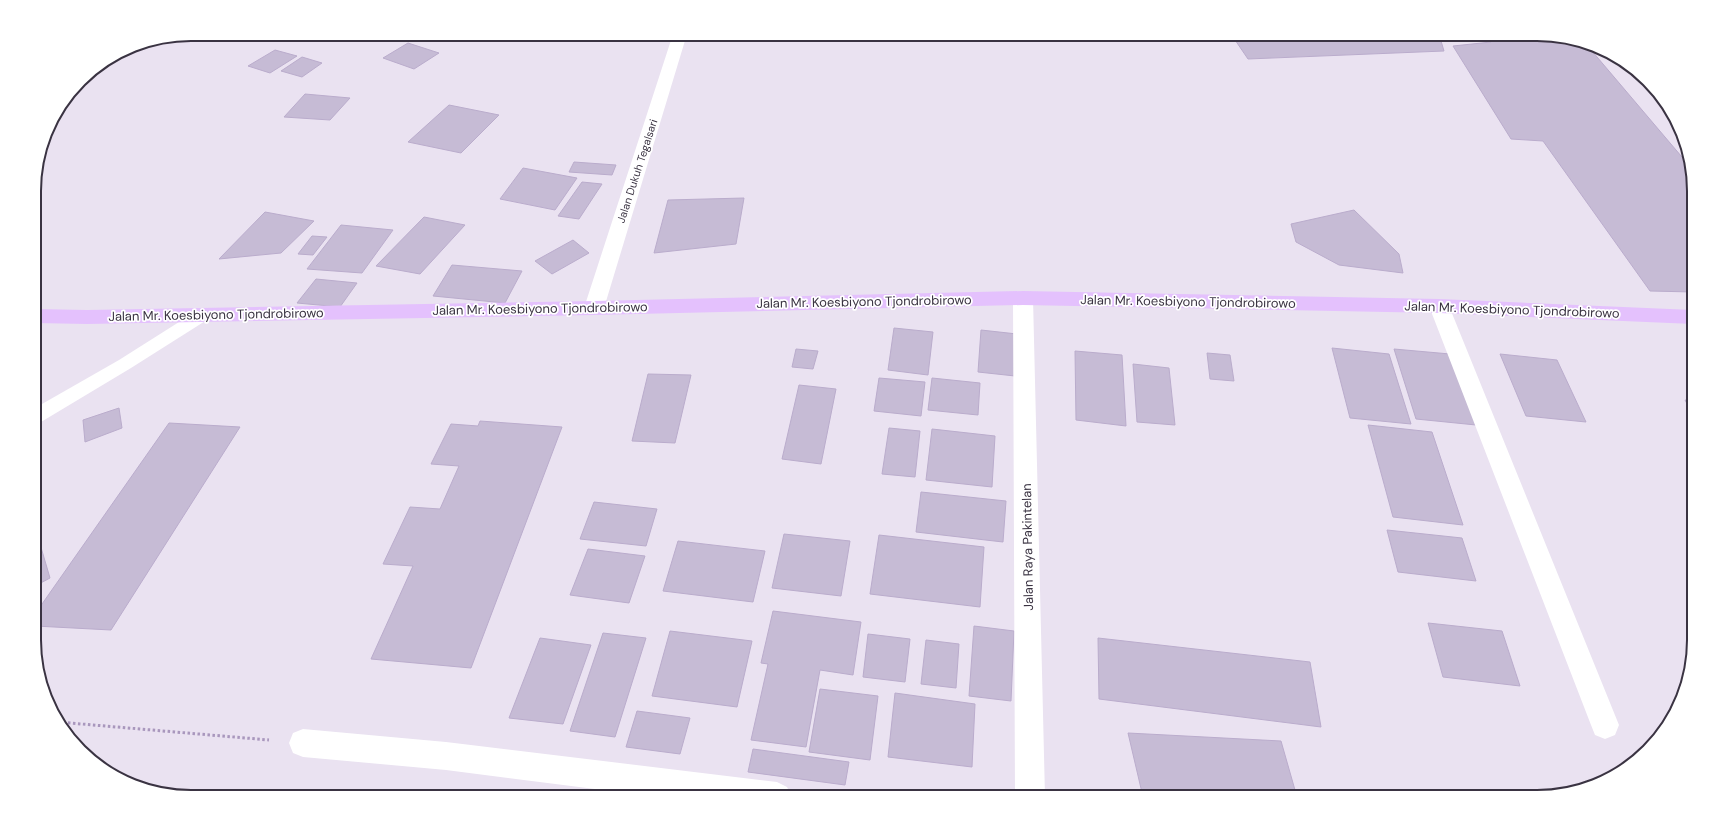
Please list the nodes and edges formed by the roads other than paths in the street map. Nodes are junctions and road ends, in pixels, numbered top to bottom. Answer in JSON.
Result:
{"nodes":[{"id":1,"x":678,"y":41,"type":"edge"},
{"id":2,"x":1023,"y":298,"type":"junction"},
{"id":3,"x":1439,"y":306,"type":"junction"},
{"id":4,"x":594,"y":308,"type":"junction"},
{"id":5,"x":204,"y":314,"type":"junction"},
{"id":6,"x":41,"y":316,"type":"edge"},
{"id":7,"x":1687,"y":316,"type":"edge"},
{"id":8,"x":41,"y":414,"type":"edge"},
{"id":9,"x":1605,"y":725,"type":"dead end"},
{"id":10,"x":303,"y":743,"type":"road end"},
{"id":11,"x":720,"y":790,"type":"edge"},
{"id":12,"x":1030,"y":790,"type":"edge"}],
"edges":[{"from":1,"to":4,"type":"street","name":"Jalan Dukuh Tegalsari"},
{"from":2,"to":3,"type":"main road","name":"Jalan Mr. Koesbiyono Tjondrobirowo"},
{"from":2,"to":4,"type":"main road","name":"Jalan Mr. Koesbiyono Tjondrobirowo"},
{"from":2,"to":12,"type":"street","name":"Jalan Raya Pakintelan"},
{"from":3,"to":7,"type":"main road","name":"Jalan Mr. Koesbiyono Tjondrobirowo"},
{"from":3,"to":9,"type":"street"},
{"from":4,"to":5,"type":"main road","name":"Jalan Mr. Koesbiyono Tjondrobirowo"},
{"from":5,"to":6,"type":"main road","name":"Jalan Mr. Koesbiyono Tjondrobirowo"},
{"from":5,"to":8,"type":"lane"},
{"from":10,"to":11,"type":"street"}]}
